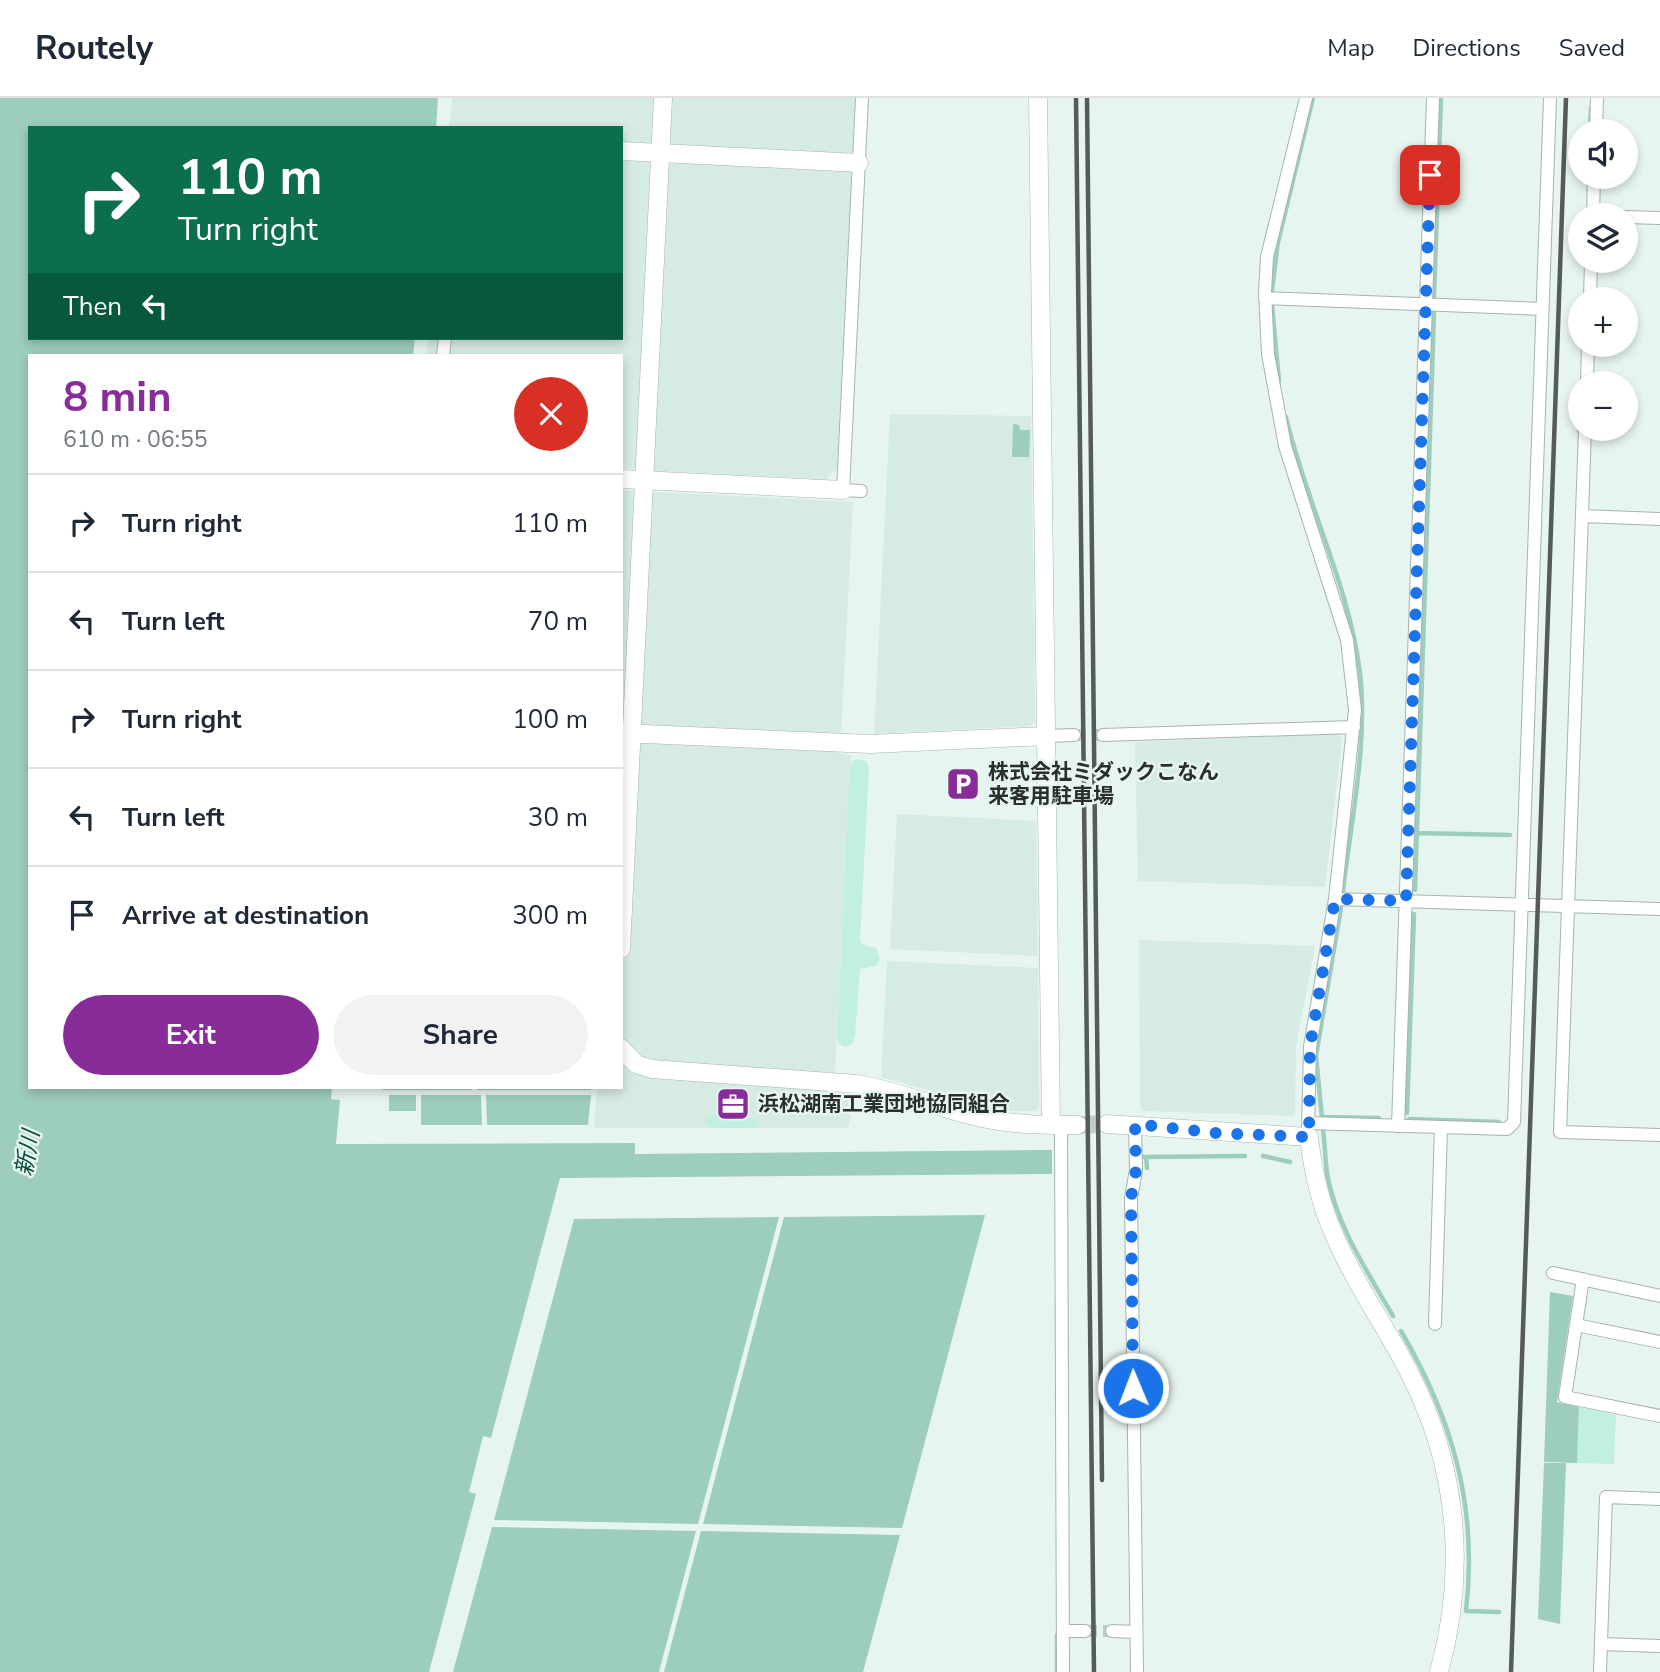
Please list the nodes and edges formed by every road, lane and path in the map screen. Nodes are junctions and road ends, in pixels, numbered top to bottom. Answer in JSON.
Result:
{"nodes":[{"id":1,"x":663,"y":98,"type":"edge"},
{"id":2,"x":862,"y":98,"type":"edge"},
{"id":3,"x":1038,"y":98,"type":"edge"},
{"id":4,"x":1306,"y":98,"type":"edge"},
{"id":5,"x":1433,"y":98,"type":"edge"},
{"id":6,"x":1550,"y":98,"type":"edge"},
{"id":7,"x":1597,"y":98,"type":"edge"},
{"id":8,"x":1596,"y":119,"type":"edge"},
{"id":9,"x":623,"y":151,"type":"edge"},
{"id":10,"x":661,"y":153,"type":"junction"},
{"id":11,"x":859,"y":163,"type":"junction"},
{"id":12,"x":1638,"y":217,"type":"edge"},
{"id":13,"x":1660,"y":218,"type":"edge"},
{"id":14,"x":1265,"y":298,"type":"junction"},
{"id":15,"x":1426,"y":304,"type":"junction"},
{"id":16,"x":1542,"y":309,"type":"junction"},
{"id":17,"x":1585,"y":441,"type":"edge"},
{"id":18,"x":623,"y":479,"type":"edge"},
{"id":19,"x":645,"y":480,"type":"junction"},
{"id":20,"x":843,"y":490,"type":"junction"},
{"id":21,"x":862,"y":491,"type":"dead end"},
{"id":22,"x":1582,"y":516,"type":"junction"},
{"id":23,"x":1660,"y":519,"type":"edge"},
{"id":24,"x":1354,"y":727,"type":"junction"},
{"id":25,"x":627,"y":733,"type":"edge"},
{"id":26,"x":1102,"y":735,"type":"tunnel mouth"},
{"id":27,"x":1046,"y":736,"type":"junction"},
{"id":28,"x":1074,"y":736,"type":"tunnel mouth"},
{"id":29,"x":623,"y":878,"type":"edge"},
{"id":30,"x":1335,"y":899,"type":"junction"},
{"id":31,"x":1406,"y":901,"type":"junction"},
{"id":32,"x":1521,"y":905,"type":"junction"},
{"id":33,"x":1568,"y":906,"type":"junction"},
{"id":34,"x":1660,"y":909,"type":"edge"},
{"id":35,"x":623,"y":1050,"type":"edge"},
{"id":36,"x":1107,"y":1124,"type":"tunnel mouth"},
{"id":37,"x":1135,"y":1124,"type":"junction"},
{"id":38,"x":1063,"y":1125,"type":"junction"},
{"id":39,"x":1398,"y":1126,"type":"junction"},
{"id":40,"x":1441,"y":1127,"type":"junction"},
{"id":41,"x":1308,"y":1130,"type":"junction"},
{"id":42,"x":1660,"y":1135,"type":"edge"},
{"id":43,"x":1553,"y":1273,"type":"dead end"},
{"id":44,"x":1583,"y":1279,"type":"junction"},
{"id":45,"x":1660,"y":1296,"type":"edge"},
{"id":46,"x":1435,"y":1324,"type":"dead end"},
{"id":47,"x":1576,"y":1325,"type":"junction"},
{"id":48,"x":1660,"y":1342,"type":"edge"},
{"id":49,"x":1660,"y":1416,"type":"edge"},
{"id":50,"x":1660,"y":1499,"type":"edge"},
{"id":51,"x":1063,"y":1631,"type":"junction"},
{"id":52,"x":1085,"y":1631,"type":"tunnel mouth"},
{"id":53,"x":1112,"y":1631,"type":"tunnel mouth"},
{"id":54,"x":1136,"y":1632,"type":"junction"},
{"id":55,"x":1601,"y":1644,"type":"junction"},
{"id":56,"x":1660,"y":1646,"type":"edge"},
{"id":57,"x":1063,"y":1672,"type":"edge"},
{"id":58,"x":1136,"y":1672,"type":"edge"},
{"id":59,"x":1439,"y":1672,"type":"edge"},
{"id":60,"x":1600,"y":1672,"type":"edge"}],
"edges":[{"from":1,"to":10,"type":"street"},
{"from":2,"to":11,"type":"street"},
{"from":3,"to":27,"type":"street"},
{"from":4,"to":14,"type":"street"},
{"from":5,"to":15,"type":"street"},
{"from":6,"to":16,"type":"street"},
{"from":7,"to":8,"type":"street"},
{"from":9,"to":10,"type":"street"},
{"from":10,"to":11,"type":"street"},
{"from":10,"to":19,"type":"street"},
{"from":11,"to":20,"type":"street"},
{"from":12,"to":13,"type":"street"},
{"from":14,"to":15,"type":"street"},
{"from":14,"to":24,"type":"street"},
{"from":15,"to":16,"type":"street"},
{"from":15,"to":31,"type":"street"},
{"from":16,"to":32,"type":"street"},
{"from":17,"to":22,"type":"street"},
{"from":18,"to":19,"type":"street"},
{"from":19,"to":20,"type":"street"},
{"from":19,"to":25,"type":"street"},
{"from":20,"to":21,"type":"street"},
{"from":22,"to":23,"type":"street"},
{"from":22,"to":33,"type":"street"},
{"from":24,"to":26,"type":"street"},
{"from":24,"to":30,"type":"street"},
{"from":25,"to":27,"type":"street"},
{"from":25,"to":29,"type":"street"},
{"from":27,"to":28,"type":"street"},
{"from":27,"to":38,"type":"street"},
{"from":30,"to":31,"type":"street"},
{"from":30,"to":41,"type":"street"},
{"from":31,"to":32,"type":"street"},
{"from":31,"to":39,"type":"street"},
{"from":32,"to":33,"type":"street"},
{"from":32,"to":40,"type":"street"},
{"from":33,"to":34,"type":"street"},
{"from":33,"to":42,"type":"street"},
{"from":35,"to":38,"type":"street"},
{"from":36,"to":37,"type":"street"},
{"from":37,"to":41,"type":"street"},
{"from":37,"to":54,"type":"street"},
{"from":38,"to":51,"type":"street"},
{"from":39,"to":40,"type":"street"},
{"from":39,"to":41,"type":"street"},
{"from":40,"to":46,"type":"street"},
{"from":41,"to":59,"type":"street"},
{"from":43,"to":44,"type":"street"},
{"from":44,"to":45,"type":"street"},
{"from":44,"to":47,"type":"street"},
{"from":47,"to":48,"type":"street"},
{"from":47,"to":49,"type":"street"},
{"from":50,"to":55,"type":"street"},
{"from":51,"to":52,"type":"street"},
{"from":51,"to":57,"type":"street"},
{"from":53,"to":54,"type":"street"},
{"from":54,"to":58,"type":"street"},
{"from":55,"to":56,"type":"street"},
{"from":55,"to":60,"type":"street"}]}
